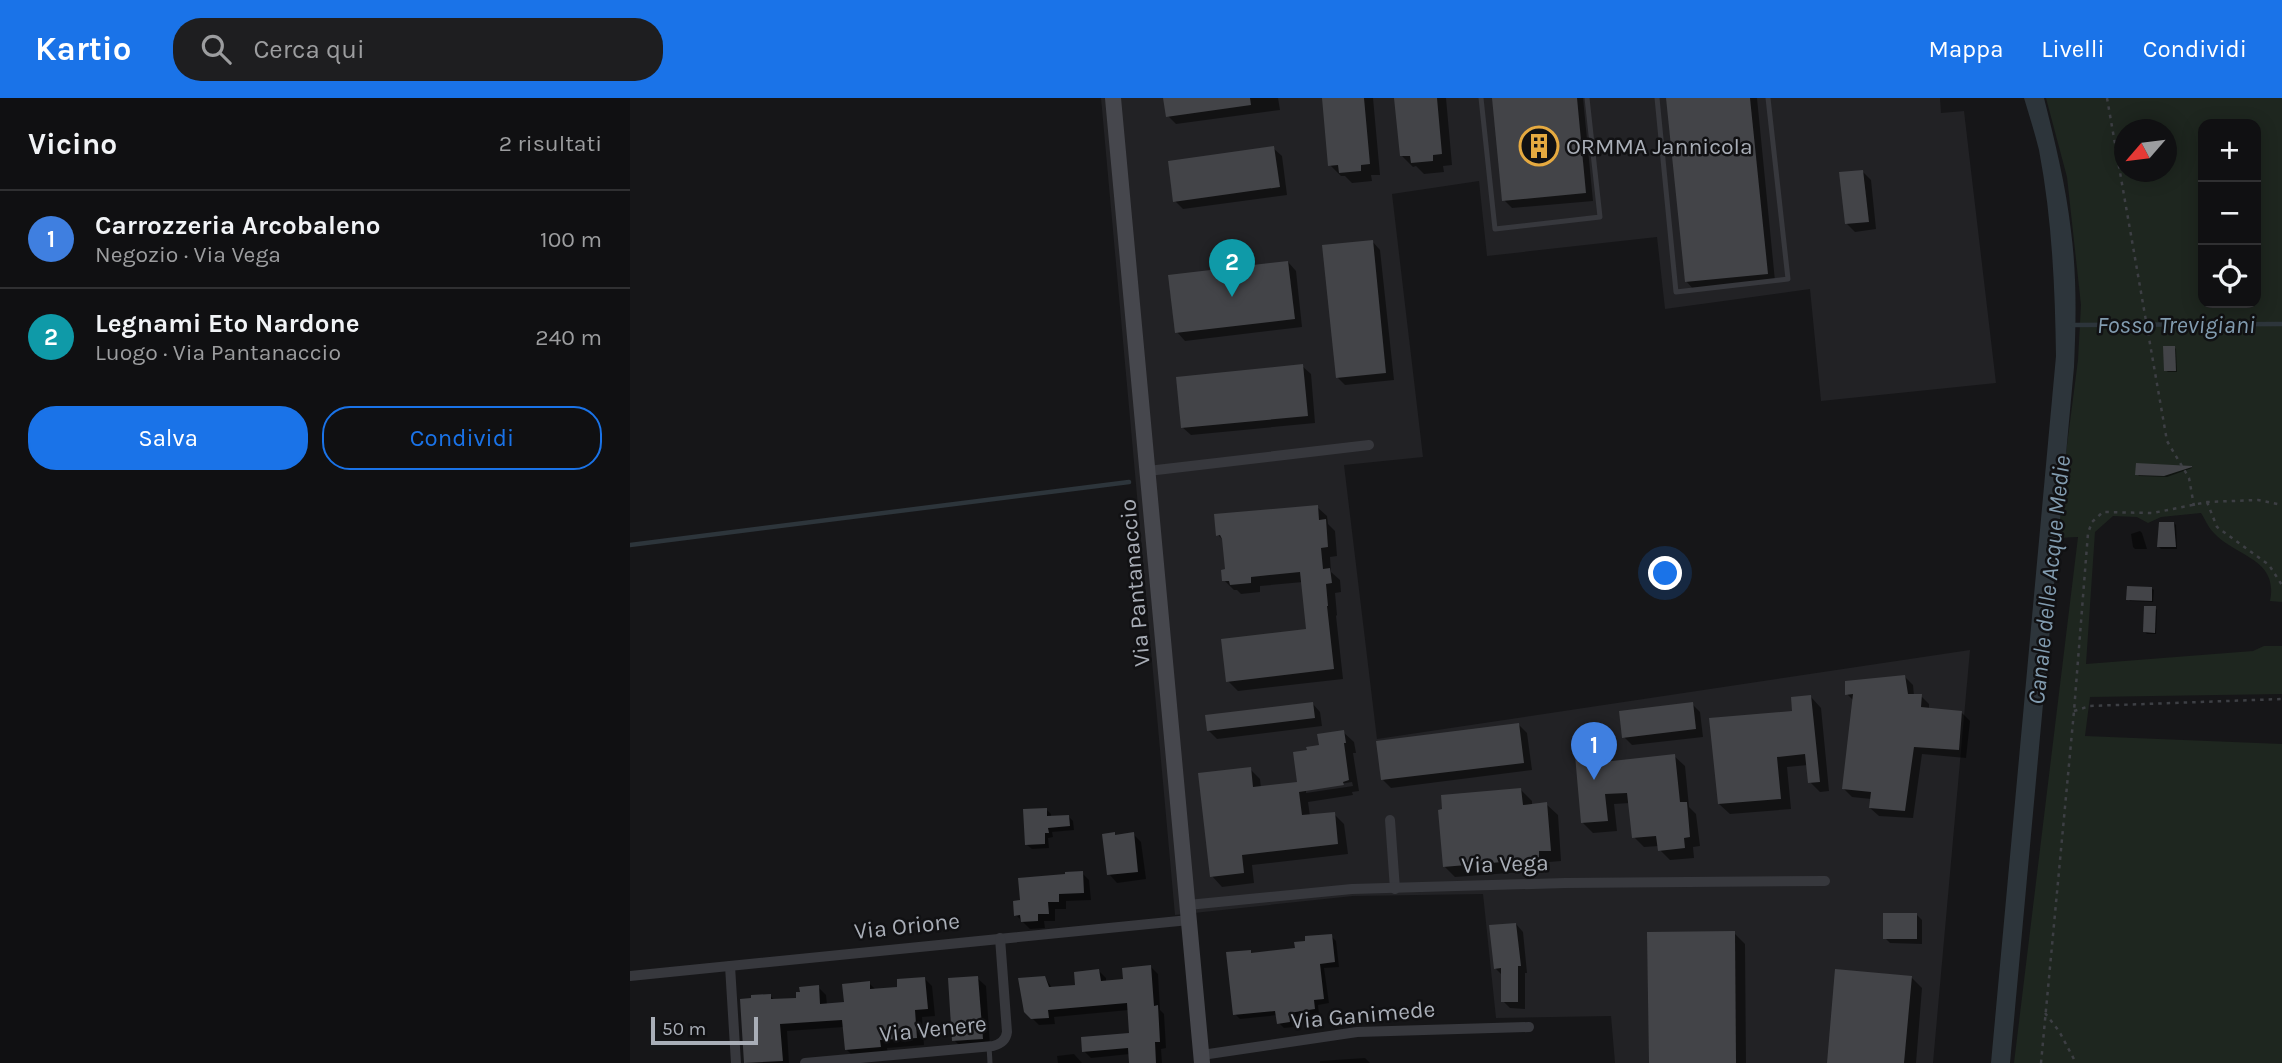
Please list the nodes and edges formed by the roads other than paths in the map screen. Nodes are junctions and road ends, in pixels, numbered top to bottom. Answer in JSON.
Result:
{"nodes":[{"id":1,"x":1113,"y":98,"type":"edge"},
{"id":2,"x":1482,"y":98,"type":"edge"},
{"id":3,"x":1587,"y":98,"type":"edge"},
{"id":4,"x":1657,"y":98,"type":"edge"},
{"id":5,"x":1768,"y":98,"type":"edge"},
{"id":6,"x":1370,"y":445,"type":"dead end"},
{"id":7,"x":1148,"y":471,"type":"junction"},
{"id":8,"x":1390,"y":820,"type":"dead end"},
{"id":9,"x":1825,"y":881,"type":"dead end"},
{"id":10,"x":1395,"y":889,"type":"junction"},
{"id":11,"x":1189,"y":913,"type":"junction"},
{"id":12,"x":1000,"y":938,"type":"junction"},
{"id":13,"x":730,"y":966,"type":"junction"},
{"id":14,"x":630,"y":976,"type":"edge"},
{"id":15,"x":1529,"y":1027,"type":"dead end"},
{"id":16,"x":989,"y":1046,"type":"junction"},
{"id":17,"x":1202,"y":1059,"type":"edge"},
{"id":18,"x":736,"y":1063,"type":"edge"},
{"id":19,"x":805,"y":1063,"type":"edge"},
{"id":20,"x":990,"y":1063,"type":"edge"}],
"edges":[{"from":1,"to":7,"type":"street","name":"Via Pantanaccio"},
{"from":2,"to":3,"type":"lane"},
{"from":4,"to":5,"type":"lane"},
{"from":6,"to":7,"type":"street"},
{"from":7,"to":11,"type":"street","name":"Via Pantanaccio"},
{"from":8,"to":10,"type":"street"},
{"from":9,"to":10,"type":"street","name":"Via Vega"},
{"from":10,"to":11,"type":"street","name":"Via Vega"},
{"from":11,"to":12,"type":"street","name":"Via Orione"},
{"from":11,"to":17,"type":"street","name":"Via Pantanaccio"},
{"from":12,"to":13,"type":"street","name":"Via Orione"},
{"from":12,"to":16,"type":"street","name":"Via Venere"},
{"from":13,"to":14,"type":"street","name":"Via Orione"},
{"from":13,"to":18,"type":"street"},
{"from":15,"to":17,"type":"street","name":"Via Ganimede"},
{"from":16,"to":19,"type":"street","name":"Via Venere"},
{"from":16,"to":20,"type":"lane"}]}
